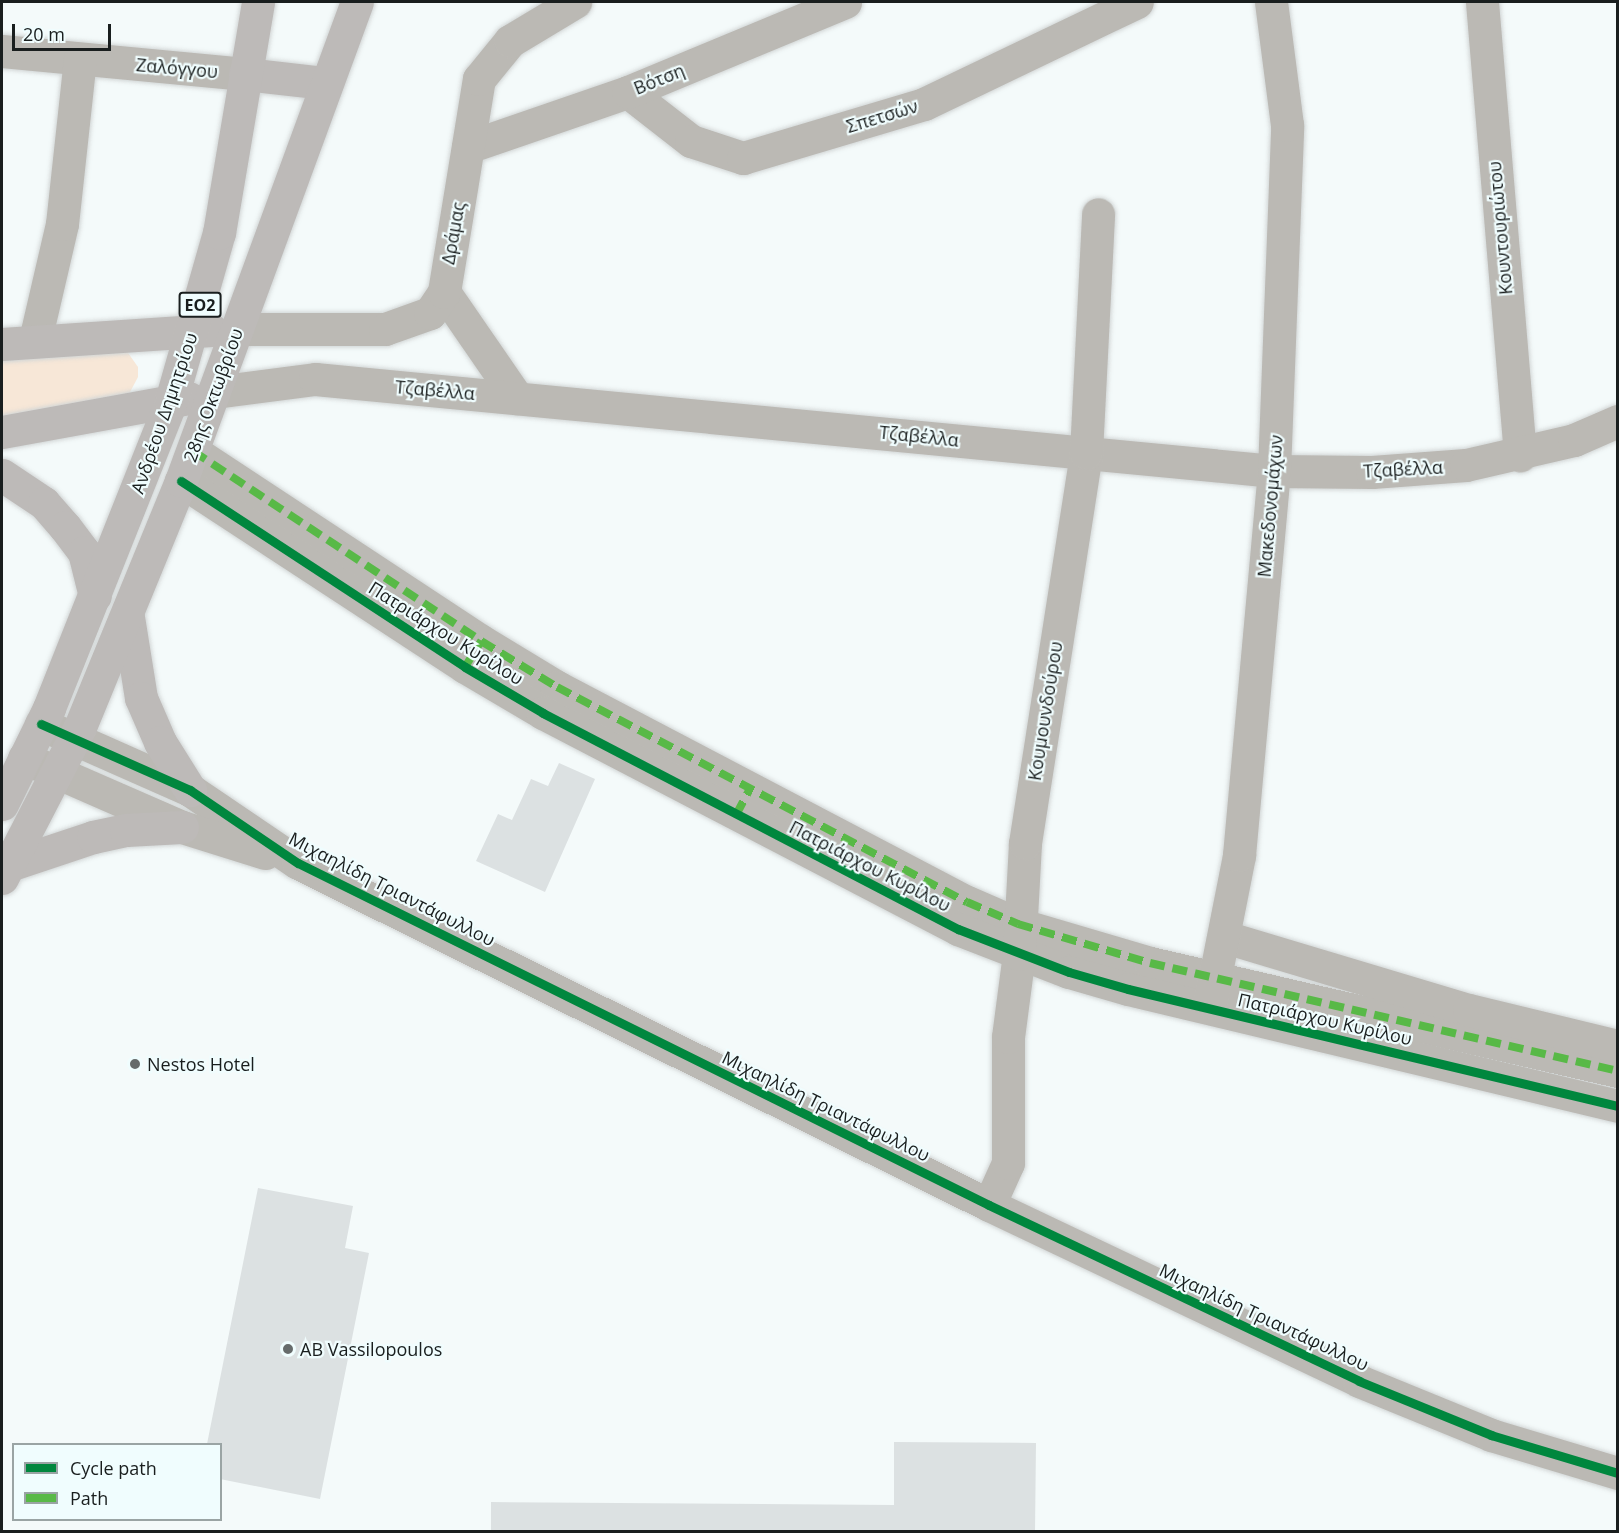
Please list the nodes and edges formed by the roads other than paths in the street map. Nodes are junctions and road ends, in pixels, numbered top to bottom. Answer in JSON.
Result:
{"nodes":[{"id":1,"x":258,"y":2,"type":"edge"},
{"id":2,"x":357,"y":2,"type":"edge"},
{"id":3,"x":575,"y":2,"type":"edge"},
{"id":4,"x":845,"y":2,"type":"edge"},
{"id":5,"x":1137,"y":2,"type":"edge"},
{"id":6,"x":1270,"y":2,"type":"edge"},
{"id":7,"x":1482,"y":2,"type":"edge"},
{"id":8,"x":2,"y":51,"type":"edge"},
{"id":9,"x":80,"y":59,"type":"junction"},
{"id":10,"x":245,"y":74,"type":"junction"},
{"id":11,"x":325,"y":83,"type":"junction"},
{"id":12,"x":628,"y":92,"type":"junction"},
{"id":13,"x":468,"y":147,"type":"junction"},
{"id":14,"x":1098,"y":214,"type":"dead end"},
{"id":15,"x":444,"y":292,"type":"junction"},
{"id":16,"x":237,"y":329,"type":"junction"},
{"id":17,"x":193,"y":331,"type":"junction"},
{"id":18,"x":35,"y":340,"type":"junction"},
{"id":19,"x":2,"y":344,"type":"edge"},
{"id":20,"x":215,"y":392,"type":"junction"},
{"id":21,"x":517,"y":398,"type":"junction"},
{"id":22,"x":171,"y":401,"type":"junction"},
{"id":23,"x":1617,"y":421,"type":"edge"},
{"id":24,"x":2,"y":432,"type":"edge"},
{"id":25,"x":193,"y":451,"type":"junction"},
{"id":26,"x":1086,"y":453,"type":"junction"},
{"id":27,"x":1520,"y":455,"type":"junction"},
{"id":28,"x":1274,"y":471,"type":"junction"},
{"id":29,"x":2,"y":475,"type":"edge"},
{"id":30,"x":181,"y":481,"type":"junction"},
{"id":31,"x":94,"y":596,"type":"junction"},
{"id":32,"x":128,"y":612,"type":"junction"},
{"id":33,"x":473,"y":654,"type":"junction"},
{"id":34,"x":41,"y":724,"type":"junction"},
{"id":35,"x":75,"y":739,"type":"junction"},
{"id":36,"x":24,"y":758,"type":"junction"},
{"id":37,"x":58,"y":773,"type":"junction"},
{"id":38,"x":190,"y":790,"type":"junction"},
{"id":39,"x":2,"y":804,"type":"edge"},
{"id":40,"x":182,"y":827,"type":"junction"},
{"id":41,"x":298,"y":863,"type":"junction"},
{"id":42,"x":5,"y":871,"type":"edge"},
{"id":43,"x":1225,"y":937,"type":"junction"},
{"id":44,"x":1019,"y":939,"type":"junction"},
{"id":45,"x":1212,"y":994,"type":"junction"},
{"id":46,"x":1617,"y":1046,"type":"edge"},
{"id":47,"x":1617,"y":1071,"type":"edge"},
{"id":48,"x":1617,"y":1106,"type":"edge"},
{"id":49,"x":988,"y":1204,"type":"junction"},
{"id":50,"x":1617,"y":1473,"type":"edge"}],
"edges":[{"from":1,"to":10,"type":"main road","name":"Ανδρέου Δημητρίου","number":"ΕΟ2"},
{"from":2,"to":11,"type":"main road","name":"28ης Οκτωβρίου","number":"ΕΟ2"},
{"from":3,"to":13,"type":"street","name":"Δράμας"},
{"from":4,"to":12,"type":"street","name":"Βότση"},
{"from":5,"to":12,"type":"street","name":"Σπετσών"},
{"from":6,"to":28,"type":"street","name":"Μακεδονομάχων"},
{"from":7,"to":27,"type":"street","name":"Κουντουριώτου"},
{"from":8,"to":9,"type":"street","name":"Ζαλόγγου"},
{"from":9,"to":10,"type":"street","name":"Ζαλόγγου"},
{"from":9,"to":18,"type":"street"},
{"from":10,"to":11,"type":"main road"},
{"from":10,"to":17,"type":"main road","name":"Ανδρέου Δημητρίου","number":"ΕΟ2"},
{"from":11,"to":16,"type":"main road","name":"28ης Οκτωβρίου","number":"ΕΟ2"},
{"from":12,"to":13,"type":"street","name":"Βότση"},
{"from":13,"to":15,"type":"street","name":"Δράμας"},
{"from":14,"to":26,"type":"street","name":"Κουμουνδούρου"},
{"from":15,"to":16,"type":"street","name":"Δράμας"},
{"from":15,"to":21,"type":"street"},
{"from":16,"to":17,"type":"main road"},
{"from":16,"to":20,"type":"main road","name":"28ης Οκτωβρίου","number":"ΕΟ2"},
{"from":17,"to":18,"type":"main road"},
{"from":17,"to":22,"type":"main road","name":"Ανδρέου Δημητρίου","number":"ΕΟ2"},
{"from":18,"to":19,"type":"main road"},
{"from":20,"to":21,"type":"street","name":"Τζαβέλλα"},
{"from":20,"to":22,"type":"main road"},
{"from":20,"to":25,"type":"main road","name":"28ης Οκτωβρίου","number":"ΕΟ2"},
{"from":21,"to":26,"type":"street","name":"Τζαβέλλα"},
{"from":22,"to":24,"type":"main road"},
{"from":22,"to":31,"type":"main road","name":"Ανδρέου Δημητρίου","number":"ΕΟ2"},
{"from":23,"to":27,"type":"street","name":"Τζαβέλλα"},
{"from":25,"to":30,"type":"main road","name":"28ης Οκτωβρίου","number":"ΕΟ2"},
{"from":25,"to":33,"type":"street","name":"Πατριάρχου Κυρίλου"},
{"from":26,"to":28,"type":"street","name":"Τζαβέλλα"},
{"from":26,"to":44,"type":"street","name":"Κουμουνδούρου"},
{"from":27,"to":28,"type":"street","name":"Τζαβέλλα"},
{"from":28,"to":43,"type":"street","name":"Μακεδονομάχων"},
{"from":29,"to":31,"type":"main road"},
{"from":30,"to":32,"type":"main road","name":"28ης Οκτωβρίου","number":"ΕΟ2"},
{"from":30,"to":33,"type":"street","name":"Πατριάρχου Κυρίλου"},
{"from":31,"to":34,"type":"main road","name":"Ανδρέου Δημητρίου","number":"ΕΟ2"},
{"from":32,"to":35,"type":"main road","name":"28ης Οκτωβρίου","number":"ΕΟ2"},
{"from":32,"to":38,"type":"main road"},
{"from":33,"to":44,"type":"street","name":"Πατριάρχου Κυρίλου"},
{"from":34,"to":35,"type":"street","name":"Μιχαηλίδη Τριαντάφυλλου"},
{"from":34,"to":36,"type":"main road","name":"Ανδρέου Δημητρίου","number":"ΕΟ2"},
{"from":35,"to":37,"type":"main road","name":"28ης Οκτωβρίου","number":"ΕΟ2"},
{"from":35,"to":38,"type":"street","name":"Μιχαηλίδη Τριαντάφυλλου"},
{"from":36,"to":37,"type":"street","name":"Μιχαηλίδη Τριαντάφυλλου"},
{"from":36,"to":39,"type":"main road","name":"Ανδρέου Δημητρίου","number":"ΕΟ2"},
{"from":37,"to":40,"type":"street","name":"Μιχαηλίδη Τριαντάφυλλου"},
{"from":37,"to":42,"type":"main road","name":"28ης Οκτωβρίου","number":"ΕΟ2"},
{"from":38,"to":41,"type":"street","name":"Μιχαηλίδη Τριαντάφυλλου"},
{"from":40,"to":41,"type":"street","name":"Μιχαηλίδη Τριαντάφυλλου"},
{"from":40,"to":42,"type":"main road"},
{"from":41,"to":49,"type":"street","name":"Μιχαηλίδη Τριαντάφυλλου"},
{"from":43,"to":45,"type":"street","name":"Μακεδονομάχων"},
{"from":43,"to":46,"type":"street"},
{"from":44,"to":45,"type":"street","name":"Πατριάρχου Κυρίλου"},
{"from":44,"to":49,"type":"street","name":"Κουμουνδούρου"},
{"from":45,"to":47,"type":"street","name":"Πατριάρχου Κυρίλου"},
{"from":45,"to":48,"type":"street","name":"Πατριάρχου Κυρίλου"},
{"from":49,"to":50,"type":"street","name":"Μιχαηλίδη Τριαντάφυλλου"}]}
